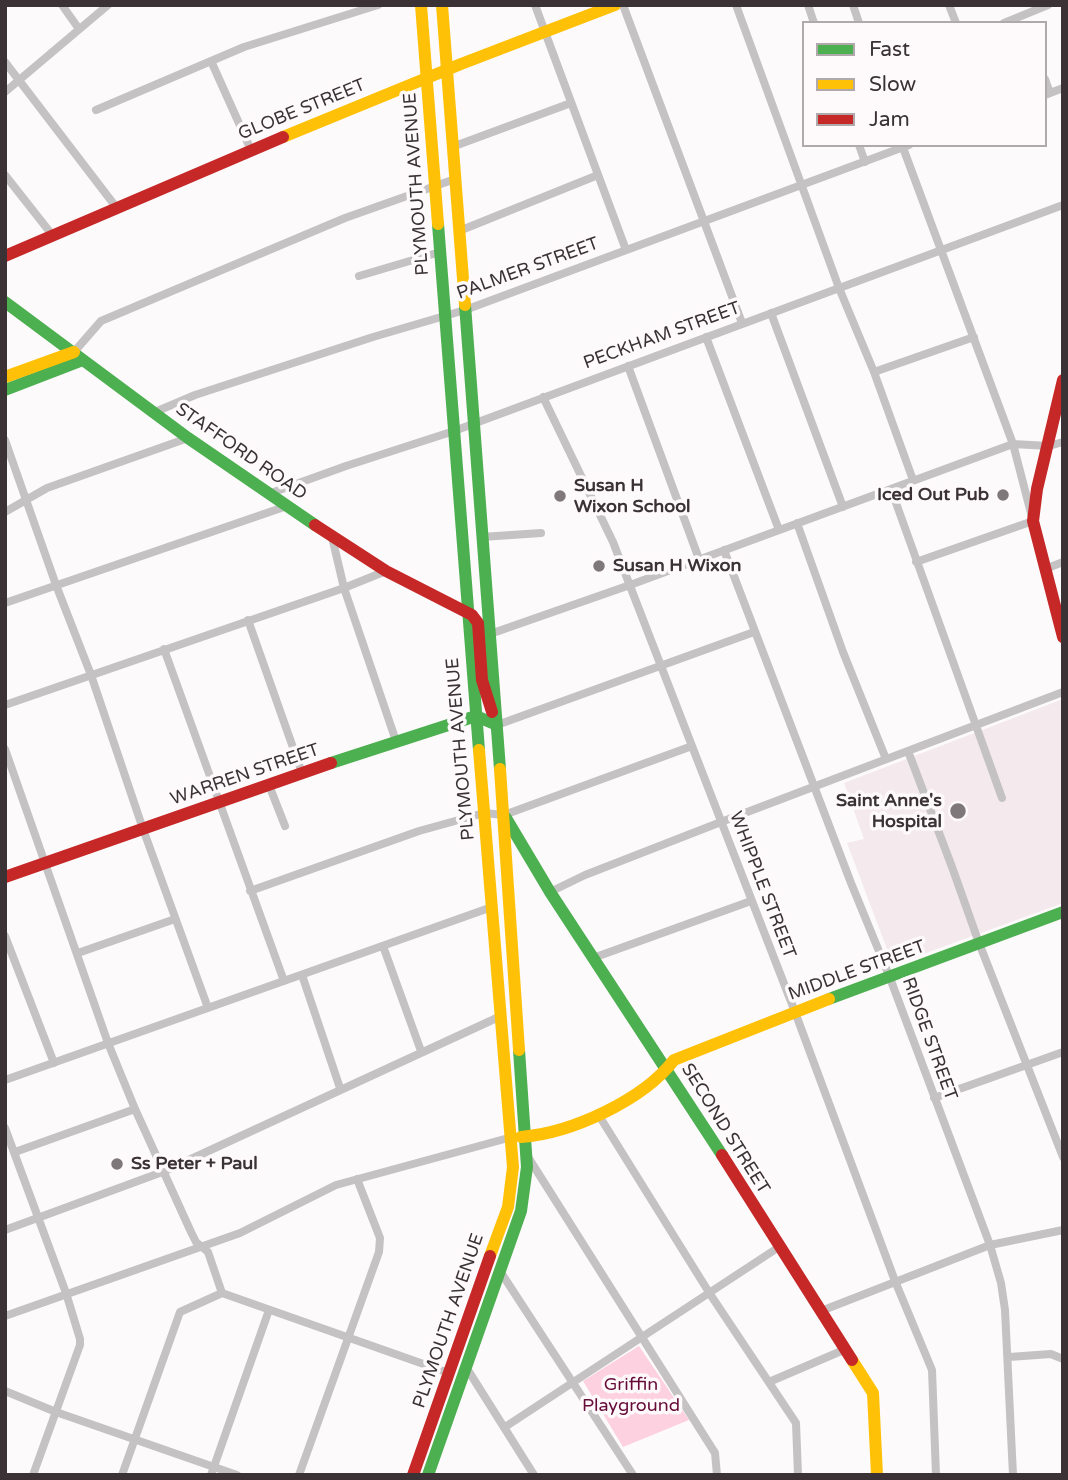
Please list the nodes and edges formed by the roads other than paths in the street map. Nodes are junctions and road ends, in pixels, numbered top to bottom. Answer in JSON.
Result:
{"nodes":[{"id":1,"x":62,"y":5,"type":"edge"},
{"id":2,"x":108,"y":5,"type":"edge"},
{"id":3,"x":378,"y":5,"type":"edge"},
{"id":4,"x":421,"y":5,"type":"edge"},
{"id":5,"x":442,"y":5,"type":"edge"},
{"id":6,"x":535,"y":5,"type":"edge"},
{"id":7,"x":615,"y":5,"type":"edge"},
{"id":8,"x":623,"y":5,"type":"edge"},
{"id":9,"x":736,"y":5,"type":"edge"},
{"id":10,"x":1048,"y":5,"type":"edge"},
{"id":11,"x":1023,"y":19,"type":"edge"},
{"id":12,"x":79,"y":29,"type":"junction"},
{"id":13,"x":545,"y":31,"type":"junction"},
{"id":14,"x":211,"y":61,"type":"junction"},
{"id":15,"x":5,"y":62,"type":"edge"},
{"id":16,"x":446,"y":69,"type":"junction"},
{"id":17,"x":426,"y":78,"type":"junction"},
{"id":18,"x":19,"y":80,"type":"junction"},
{"id":19,"x":1063,"y":88,"type":"edge"},
{"id":20,"x":5,"y":92,"type":"edge"},
{"id":21,"x":1048,"y":94,"type":"edge"},
{"id":22,"x":571,"y":103,"type":"junction"},
{"id":23,"x":96,"y":110,"type":"dead end"},
{"id":24,"x":452,"y":147,"type":"junction"},
{"id":25,"x":860,"y":147,"type":"edge"},
{"id":26,"x":902,"y":147,"type":"edge"},
{"id":27,"x":905,"y":147,"type":"edge"},
{"id":28,"x":251,"y":150,"type":"junction"},
{"id":29,"x":865,"y":162,"type":"junction"},
{"id":30,"x":598,"y":174,"type":"junction"},
{"id":31,"x":5,"y":175,"type":"edge"},
{"id":32,"x":455,"y":179,"type":"junction"},
{"id":33,"x":435,"y":185,"type":"junction"},
{"id":34,"x":802,"y":185,"type":"junction"},
{"id":35,"x":1063,"y":205,"type":"edge"},
{"id":36,"x":116,"y":207,"type":"junction"},
{"id":37,"x":703,"y":222,"type":"junction"},
{"id":38,"x":459,"y":231,"type":"junction"},
{"id":39,"x":52,"y":236,"type":"junction"},
{"id":40,"x":626,"y":250,"type":"junction"},
{"id":41,"x":942,"y":250,"type":"junction"},
{"id":42,"x":440,"y":252,"type":"junction"},
{"id":43,"x":5,"y":256,"type":"edge"},
{"id":44,"x":359,"y":276,"type":"dead end"},
{"id":45,"x":839,"y":288,"type":"junction"},
{"id":46,"x":5,"y":302,"type":"edge"},
{"id":47,"x":465,"y":310,"type":"junction"},
{"id":48,"x":771,"y":313,"type":"junction"},
{"id":49,"x":445,"y":316,"type":"junction"},
{"id":50,"x":742,"y":323,"type":"junction"},
{"id":51,"x":706,"y":337,"type":"junction"},
{"id":52,"x":974,"y":337,"type":"junction"},
{"id":53,"x":78,"y":356,"type":"junction"},
{"id":54,"x":628,"y":366,"type":"junction"},
{"id":55,"x":874,"y":372,"type":"junction"},
{"id":56,"x":5,"y":377,"type":"edge"},
{"id":57,"x":1063,"y":380,"type":"edge"},
{"id":58,"x":5,"y":390,"type":"edge"},
{"id":59,"x":543,"y":397,"type":"junction"},
{"id":60,"x":155,"y":412,"type":"junction"},
{"id":61,"x":474,"y":423,"type":"junction"},
{"id":62,"x":453,"y":431,"type":"junction"},
{"id":63,"x":188,"y":438,"type":"junction"},
{"id":64,"x":5,"y":440,"type":"edge"},
{"id":65,"x":1063,"y":442,"type":"edge"},
{"id":66,"x":1013,"y":444,"type":"junction"},
{"id":67,"x":1049,"y":446,"type":"junction"},
{"id":68,"x":913,"y":480,"type":"junction"},
{"id":69,"x":891,"y":489,"type":"junction"},
{"id":70,"x":271,"y":493,"type":"junction"},
{"id":71,"x":26,"y":502,"type":"junction"},
{"id":72,"x":288,"y":506,"type":"junction"},
{"id":73,"x":843,"y":506,"type":"junction"},
{"id":74,"x":5,"y":512,"type":"edge"},
{"id":75,"x":1033,"y":521,"type":"junction"},
{"id":76,"x":797,"y":523,"type":"junction"},
{"id":77,"x":779,"y":530,"type":"junction"},
{"id":78,"x":541,"y":533,"type":"dead end"},
{"id":79,"x":332,"y":537,"type":"junction"},
{"id":80,"x":482,"y":537,"type":"junction"},
{"id":81,"x":724,"y":550,"type":"junction"},
{"id":82,"x":699,"y":559,"type":"junction"},
{"id":83,"x":916,"y":562,"type":"junction"},
{"id":84,"x":1063,"y":562,"type":"edge"},
{"id":85,"x":1045,"y":569,"type":"junction"},
{"id":86,"x":386,"y":571,"type":"junction"},
{"id":87,"x":56,"y":585,"type":"junction"},
{"id":88,"x":630,"y":585,"type":"junction"},
{"id":89,"x":344,"y":588,"type":"junction"},
{"id":90,"x":5,"y":603,"type":"edge"},
{"id":91,"x":467,"y":614,"type":"junction"},
{"id":92,"x":248,"y":620,"type":"junction"},
{"id":93,"x":754,"y":632,"type":"junction"},
{"id":94,"x":490,"y":634,"type":"junction"},
{"id":95,"x":1063,"y":637,"type":"edge"},
{"id":96,"x":164,"y":649,"type":"junction"},
{"id":97,"x":661,"y":667,"type":"junction"},
{"id":98,"x":91,"y":675,"type":"junction"},
{"id":99,"x":1063,"y":692,"type":"edge"},
{"id":100,"x":5,"y":705,"type":"edge"},
{"id":101,"x":476,"y":716,"type":"junction"},
{"id":102,"x":497,"y":725,"type":"junction"},
{"id":103,"x":977,"y":726,"type":"junction"},
{"id":104,"x":396,"y":741,"type":"junction"},
{"id":105,"x":692,"y":746,"type":"junction"},
{"id":106,"x":5,"y":749,"type":"edge"},
{"id":107,"x":908,"y":751,"type":"junction"},
{"id":108,"x":886,"y":759,"type":"junction"},
{"id":109,"x":302,"y":773,"type":"junction"},
{"id":110,"x":269,"y":785,"type":"junction"},
{"id":111,"x":815,"y":787,"type":"junction"},
{"id":112,"x":1002,"y":798,"type":"dead end"},
{"id":113,"x":218,"y":803,"type":"junction"},
{"id":114,"x":484,"y":813,"type":"junction"},
{"id":115,"x":504,"y":814,"type":"junction"},
{"id":116,"x":721,"y":822,"type":"junction"},
{"id":117,"x":285,"y":826,"type":"dead end"},
{"id":118,"x":142,"y":829,"type":"junction"},
{"id":119,"x":45,"y":863,"type":"junction"},
{"id":120,"x":5,"y":877,"type":"edge"},
{"id":121,"x":250,"y":891,"type":"junction"},
{"id":122,"x":550,"y":892,"type":"junction"},
{"id":123,"x":751,"y":901,"type":"junction"},
{"id":124,"x":492,"y":907,"type":"junction"},
{"id":125,"x":1063,"y":912,"type":"edge"},
{"id":126,"x":175,"y":919,"type":"junction"},
{"id":127,"x":5,"y":936,"type":"edge"},
{"id":128,"x":979,"y":943,"type":"junction"},
{"id":129,"x":383,"y":946,"type":"junction"},
{"id":130,"x":78,"y":953,"type":"junction"},
{"id":131,"x":593,"y":958,"type":"junction"},
{"id":132,"x":302,"y":975,"type":"junction"},
{"id":133,"x":890,"y":978,"type":"junction"},
{"id":134,"x":284,"y":981,"type":"junction"},
{"id":135,"x":208,"y":1008,"type":"junction"},
{"id":136,"x":795,"y":1012,"type":"junction"},
{"id":137,"x":501,"y":1016,"type":"junction"},
{"id":138,"x":108,"y":1043,"type":"junction"},
{"id":139,"x":421,"y":1051,"type":"junction"},
{"id":140,"x":1063,"y":1052,"type":"edge"},
{"id":141,"x":54,"y":1063,"type":"junction"},
{"id":142,"x":1026,"y":1063,"type":"junction"},
{"id":143,"x":667,"y":1069,"type":"junction"},
{"id":144,"x":5,"y":1080,"type":"edge"},
{"id":145,"x":340,"y":1088,"type":"junction"},
{"id":146,"x":934,"y":1098,"type":"junction"},
{"id":147,"x":135,"y":1109,"type":"junction"},
{"id":148,"x":598,"y":1114,"type":"junction"},
{"id":149,"x":5,"y":1128,"type":"edge"},
{"id":150,"x":512,"y":1137,"type":"junction"},
{"id":151,"x":526,"y":1138,"type":"junction"},
{"id":152,"x":15,"y":1152,"type":"junction"},
{"id":153,"x":527,"y":1156,"type":"junction"},
{"id":154,"x":1063,"y":1157,"type":"edge"},
{"id":155,"x":165,"y":1171,"type":"junction"},
{"id":156,"x":357,"y":1179,"type":"junction"},
{"id":157,"x":38,"y":1219,"type":"junction"},
{"id":158,"x":5,"y":1230,"type":"edge"},
{"id":159,"x":1063,"y":1230,"type":"edge"},
{"id":160,"x":990,"y":1245,"type":"junction"},
{"id":161,"x":202,"y":1247,"type":"junction"},
{"id":162,"x":779,"y":1247,"type":"junction"},
{"id":163,"x":500,"y":1271,"type":"junction"},
{"id":164,"x":895,"y":1281,"type":"junction"},
{"id":165,"x":66,"y":1293,"type":"junction"},
{"id":166,"x":222,"y":1293,"type":"junction"},
{"id":167,"x":710,"y":1294,"type":"junction"},
{"id":168,"x":269,"y":1310,"type":"junction"},
{"id":169,"x":821,"y":1311,"type":"junction"},
{"id":170,"x":5,"y":1316,"type":"edge"},
{"id":171,"x":347,"y":1338,"type":"junction"},
{"id":172,"x":641,"y":1339,"type":"junction"},
{"id":173,"x":846,"y":1349,"type":"junction"},
{"id":174,"x":1009,"y":1357,"type":"junction"},
{"id":175,"x":1063,"y":1359,"type":"edge"},
{"id":176,"x":466,"y":1367,"type":"junction"},
{"id":177,"x":449,"y":1373,"type":"junction"},
{"id":178,"x":573,"y":1382,"type":"junction"},
{"id":179,"x":769,"y":1382,"type":"junction"},
{"id":180,"x":5,"y":1391,"type":"edge"},
{"id":181,"x":56,"y":1412,"type":"junction"},
{"id":182,"x":505,"y":1427,"type":"junction"},
{"id":183,"x":135,"y":1439,"type":"junction"},
{"id":184,"x":212,"y":1471,"type":"edge"},
{"id":185,"x":431,"y":1473,"type":"edge"},
{"id":186,"x":33,"y":1475,"type":"edge"},
{"id":187,"x":122,"y":1475,"type":"edge"},
{"id":188,"x":237,"y":1475,"type":"edge"},
{"id":189,"x":299,"y":1475,"type":"edge"},
{"id":190,"x":413,"y":1475,"type":"edge"},
{"id":191,"x":534,"y":1475,"type":"edge"},
{"id":192,"x":633,"y":1475,"type":"edge"},
{"id":193,"x":717,"y":1475,"type":"edge"},
{"id":194,"x":798,"y":1475,"type":"edge"},
{"id":195,"x":877,"y":1475,"type":"edge"},
{"id":196,"x":936,"y":1475,"type":"edge"},
{"id":197,"x":1013,"y":1475,"type":"edge"}],
"edges":[{"from":1,"to":12,"type":"street"},
{"from":2,"to":12,"type":"street"},
{"from":3,"to":14,"type":"street"},
{"from":4,"to":17,"type":"main road","name":"PLYMOUTH AVENUE"},
{"from":5,"to":16,"type":"main road","name":"PLYMOUTH AVENUE"},
{"from":6,"to":13,"type":"street"},
{"from":7,"to":13,"type":"main road","name":"GLOBE STREET"},
{"from":8,"to":37,"type":"street"},
{"from":9,"to":34,"type":"street"},
{"from":10,"to":11,"type":"street"},
{"from":12,"to":18,"type":"street"},
{"from":13,"to":16,"type":"main road","name":"GLOBE STREET"},
{"from":13,"to":22,"type":"street"},
{"from":14,"to":23,"type":"street"},
{"from":14,"to":28,"type":"street"},
{"from":15,"to":18,"type":"street"},
{"from":16,"to":17,"type":"main road","name":"GLOBE STREET"},
{"from":16,"to":24,"type":"main road","name":"PLYMOUTH AVENUE"},
{"from":17,"to":28,"type":"main road","name":"GLOBE STREET"},
{"from":17,"to":33,"type":"main road","name":"PLYMOUTH AVENUE"},
{"from":18,"to":20,"type":"street"},
{"from":18,"to":36,"type":"street"},
{"from":19,"to":21,"type":"street"},
{"from":22,"to":24,"type":"street"},
{"from":22,"to":30,"type":"street"},
{"from":24,"to":32,"type":"main road","name":"PLYMOUTH AVENUE"},
{"from":25,"to":29,"type":"street"},
{"from":26,"to":29,"type":"street","name":"PALMER STREET"},
{"from":27,"to":41,"type":"street"},
{"from":28,"to":36,"type":"main road","name":"GLOBE STREET"},
{"from":29,"to":34,"type":"street","name":"PALMER STREET"},
{"from":30,"to":38,"type":"street"},
{"from":30,"to":40,"type":"street"},
{"from":31,"to":39,"type":"street"},
{"from":32,"to":33,"type":"street"},
{"from":32,"to":38,"type":"main road","name":"PLYMOUTH AVENUE"},
{"from":33,"to":42,"type":"main road","name":"PLYMOUTH AVENUE"},
{"from":33,"to":53,"type":"street"},
{"from":34,"to":37,"type":"street","name":"PALMER STREET"},
{"from":34,"to":45,"type":"street"},
{"from":35,"to":41,"type":"street","name":"PECKHAM STREET"},
{"from":36,"to":39,"type":"main road","name":"GLOBE STREET"},
{"from":37,"to":40,"type":"street","name":"PALMER STREET"},
{"from":37,"to":50,"type":"street"},
{"from":38,"to":47,"type":"main road","name":"PLYMOUTH AVENUE"},
{"from":39,"to":43,"type":"main road","name":"GLOBE STREET"},
{"from":40,"to":47,"type":"street","name":"PALMER STREET"},
{"from":41,"to":45,"type":"street","name":"PECKHAM STREET"},
{"from":41,"to":52,"type":"street"},
{"from":42,"to":44,"type":"street"},
{"from":42,"to":49,"type":"main road","name":"PLYMOUTH AVENUE"},
{"from":45,"to":48,"type":"street","name":"PECKHAM STREET"},
{"from":45,"to":55,"type":"street"},
{"from":46,"to":53,"type":"main road","name":"STAFFORD ROAD"},
{"from":47,"to":49,"type":"street","name":"PALMER STREET"},
{"from":47,"to":61,"type":"main road","name":"PLYMOUTH AVENUE"},
{"from":48,"to":50,"type":"street","name":"PECKHAM STREET"},
{"from":48,"to":73,"type":"street"},
{"from":49,"to":60,"type":"street","name":"PALMER STREET"},
{"from":49,"to":62,"type":"main road","name":"PLYMOUTH AVENUE"},
{"from":50,"to":51,"type":"street","name":"PECKHAM STREET"},
{"from":51,"to":54,"type":"street","name":"PECKHAM STREET"},
{"from":51,"to":77,"type":"street"},
{"from":52,"to":55,"type":"street"},
{"from":52,"to":66,"type":"street"},
{"from":53,"to":56,"type":"main road"},
{"from":53,"to":58,"type":"main road"},
{"from":53,"to":60,"type":"main road","name":"STAFFORD ROAD"},
{"from":54,"to":59,"type":"street","name":"PECKHAM STREET"},
{"from":54,"to":82,"type":"street"},
{"from":55,"to":68,"type":"street"},
{"from":57,"to":67,"type":"main road"},
{"from":59,"to":61,"type":"street","name":"PECKHAM STREET"},
{"from":59,"to":88,"type":"street","name":"WHIPPLE STREET"},
{"from":60,"to":63,"type":"main road","name":"STAFFORD ROAD"},
{"from":61,"to":62,"type":"street","name":"PECKHAM STREET"},
{"from":61,"to":80,"type":"main road","name":"PLYMOUTH AVENUE"},
{"from":62,"to":70,"type":"street","name":"PECKHAM STREET"},
{"from":62,"to":91,"type":"main road","name":"PLYMOUTH AVENUE"},
{"from":63,"to":70,"type":"main road","name":"STAFFORD ROAD"},
{"from":63,"to":71,"type":"street"},
{"from":64,"to":71,"type":"street"},
{"from":65,"to":67,"type":"street"},
{"from":66,"to":67,"type":"street"},
{"from":66,"to":68,"type":"street"},
{"from":66,"to":75,"type":"street"},
{"from":67,"to":75,"type":"main road"},
{"from":68,"to":69,"type":"street"},
{"from":69,"to":73,"type":"street"},
{"from":69,"to":83,"type":"street"},
{"from":70,"to":72,"type":"main road","name":"STAFFORD ROAD"},
{"from":71,"to":74,"type":"street"},
{"from":71,"to":87,"type":"street"},
{"from":72,"to":79,"type":"main road","name":"STAFFORD ROAD"},
{"from":72,"to":87,"type":"street"},
{"from":73,"to":76,"type":"street"},
{"from":75,"to":83,"type":"street"},
{"from":75,"to":85,"type":"main road"},
{"from":76,"to":77,"type":"street"},
{"from":76,"to":108,"type":"street"},
{"from":77,"to":81,"type":"street"},
{"from":78,"to":80,"type":"street"},
{"from":79,"to":86,"type":"main road","name":"STAFFORD ROAD"},
{"from":79,"to":89,"type":"street"},
{"from":80,"to":94,"type":"main road","name":"PLYMOUTH AVENUE"},
{"from":81,"to":82,"type":"street"},
{"from":81,"to":93,"type":"street","name":"RIDGE STREET"},
{"from":82,"to":88,"type":"street"},
{"from":83,"to":103,"type":"street"},
{"from":84,"to":85,"type":"street"},
{"from":85,"to":95,"type":"main road"},
{"from":86,"to":89,"type":"street"},
{"from":86,"to":91,"type":"main road","name":"STAFFORD ROAD"},
{"from":87,"to":90,"type":"street"},
{"from":87,"to":98,"type":"street"},
{"from":88,"to":94,"type":"street"},
{"from":88,"to":97,"type":"street","name":"WHIPPLE STREET"},
{"from":89,"to":92,"type":"street"},
{"from":89,"to":104,"type":"street"},
{"from":91,"to":101,"type":"main road","name":"PLYMOUTH AVENUE"},
{"from":91,"to":102,"type":"main road"},
{"from":92,"to":96,"type":"street"},
{"from":92,"to":109,"type":"street"},
{"from":93,"to":97,"type":"street"},
{"from":93,"to":111,"type":"street","name":"RIDGE STREET"},
{"from":94,"to":102,"type":"main road","name":"PLYMOUTH AVENUE"},
{"from":96,"to":98,"type":"street"},
{"from":96,"to":113,"type":"street"},
{"from":97,"to":102,"type":"street"},
{"from":97,"to":105,"type":"street","name":"WHIPPLE STREET"},
{"from":98,"to":100,"type":"street"},
{"from":98,"to":118,"type":"street"},
{"from":99,"to":103,"type":"street"},
{"from":101,"to":102,"type":"main road"},
{"from":101,"to":104,"type":"main road","name":"WARREN STREET"},
{"from":101,"to":114,"type":"main road","name":"PLYMOUTH AVENUE"},
{"from":102,"to":115,"type":"main road","name":"PLYMOUTH AVENUE"},
{"from":103,"to":107,"type":"street"},
{"from":103,"to":112,"type":"street"},
{"from":104,"to":109,"type":"main road","name":"WARREN STREET"},
{"from":105,"to":115,"type":"street"},
{"from":105,"to":116,"type":"street","name":"WHIPPLE STREET"},
{"from":106,"to":119,"type":"street"},
{"from":107,"to":108,"type":"street"},
{"from":107,"to":128,"type":"street"},
{"from":108,"to":111,"type":"street"},
{"from":109,"to":110,"type":"main road","name":"WARREN STREET"},
{"from":110,"to":113,"type":"main road","name":"WARREN STREET"},
{"from":110,"to":117,"type":"street"},
{"from":111,"to":116,"type":"street"},
{"from":111,"to":133,"type":"street","name":"RIDGE STREET"},
{"from":113,"to":118,"type":"main road","name":"WARREN STREET"},
{"from":113,"to":121,"type":"street"},
{"from":114,"to":115,"type":"street"},
{"from":114,"to":121,"type":"street"},
{"from":114,"to":124,"type":"main road","name":"PLYMOUTH AVENUE"},
{"from":115,"to":122,"type":"main road","name":"SECOND STREET"},
{"from":115,"to":151,"type":"main road","name":"PLYMOUTH AVENUE"},
{"from":116,"to":122,"type":"street"},
{"from":116,"to":123,"type":"street","name":"WHIPPLE STREET"},
{"from":118,"to":119,"type":"main road","name":"WARREN STREET"},
{"from":118,"to":126,"type":"street"},
{"from":119,"to":120,"type":"main road","name":"WARREN STREET"},
{"from":119,"to":130,"type":"street"},
{"from":121,"to":134,"type":"street"},
{"from":122,"to":131,"type":"main road","name":"SECOND STREET"},
{"from":123,"to":131,"type":"street"},
{"from":123,"to":136,"type":"street","name":"WHIPPLE STREET"},
{"from":124,"to":129,"type":"street"},
{"from":124,"to":137,"type":"main road","name":"PLYMOUTH AVENUE"},
{"from":125,"to":128,"type":"main road","name":"MIDDLE STREET"},
{"from":126,"to":130,"type":"street"},
{"from":126,"to":135,"type":"street"},
{"from":127,"to":141,"type":"street"},
{"from":128,"to":133,"type":"main road","name":"MIDDLE STREET"},
{"from":128,"to":142,"type":"street"},
{"from":129,"to":132,"type":"street"},
{"from":129,"to":139,"type":"street"},
{"from":130,"to":138,"type":"street"},
{"from":131,"to":143,"type":"main road","name":"SECOND STREET"},
{"from":132,"to":134,"type":"street"},
{"from":132,"to":145,"type":"street"},
{"from":133,"to":136,"type":"main road","name":"MIDDLE STREET"},
{"from":133,"to":146,"type":"street","name":"RIDGE STREET"},
{"from":134,"to":135,"type":"street"},
{"from":135,"to":138,"type":"street"},
{"from":136,"to":143,"type":"main road","name":"MIDDLE STREET"},
{"from":136,"to":164,"type":"street","name":"WHIPPLE STREET"},
{"from":137,"to":139,"type":"street"},
{"from":137,"to":150,"type":"main road","name":"PLYMOUTH AVENUE"},
{"from":138,"to":141,"type":"street"},
{"from":138,"to":147,"type":"street"},
{"from":139,"to":145,"type":"street"},
{"from":140,"to":142,"type":"street"},
{"from":141,"to":144,"type":"street"},
{"from":142,"to":146,"type":"street"},
{"from":142,"to":154,"type":"street"},
{"from":143,"to":148,"type":"main road","name":"MIDDLE STREET"},
{"from":143,"to":162,"type":"main road","name":"SECOND STREET"},
{"from":145,"to":155,"type":"street"},
{"from":146,"to":160,"type":"street","name":"RIDGE STREET"},
{"from":147,"to":152,"type":"street"},
{"from":147,"to":155,"type":"street"},
{"from":148,"to":151,"type":"main road","name":"MIDDLE STREET"},
{"from":148,"to":167,"type":"street"},
{"from":149,"to":152,"type":"street"},
{"from":150,"to":151,"type":"main road"},
{"from":150,"to":156,"type":"street"},
{"from":150,"to":177,"type":"main road","name":"PLYMOUTH AVENUE"},
{"from":151,"to":153,"type":"main road","name":"PLYMOUTH AVENUE"},
{"from":152,"to":157,"type":"street"},
{"from":153,"to":163,"type":"main road","name":"PLYMOUTH AVENUE"},
{"from":153,"to":172,"type":"street"},
{"from":155,"to":157,"type":"street"},
{"from":155,"to":161,"type":"street"},
{"from":156,"to":161,"type":"street"},
{"from":156,"to":171,"type":"street"},
{"from":157,"to":158,"type":"street"},
{"from":157,"to":165,"type":"street"},
{"from":159,"to":160,"type":"street"},
{"from":160,"to":164,"type":"street"},
{"from":160,"to":174,"type":"street","name":"RIDGE STREET"},
{"from":161,"to":165,"type":"street"},
{"from":161,"to":166,"type":"street"},
{"from":162,"to":167,"type":"street"},
{"from":162,"to":169,"type":"main road","name":"SECOND STREET"},
{"from":163,"to":176,"type":"main road","name":"PLYMOUTH AVENUE"},
{"from":163,"to":178,"type":"street"},
{"from":164,"to":169,"type":"street"},
{"from":164,"to":196,"type":"street","name":"WHIPPLE STREET"},
{"from":165,"to":170,"type":"street"},
{"from":165,"to":181,"type":"street"},
{"from":166,"to":168,"type":"street"},
{"from":166,"to":183,"type":"street"},
{"from":167,"to":172,"type":"street"},
{"from":167,"to":179,"type":"street"},
{"from":168,"to":171,"type":"street"},
{"from":168,"to":184,"type":"street"},
{"from":169,"to":173,"type":"main road","name":"SECOND STREET"},
{"from":171,"to":177,"type":"street"},
{"from":171,"to":189,"type":"street"},
{"from":172,"to":178,"type":"street"},
{"from":172,"to":193,"type":"street"},
{"from":173,"to":179,"type":"street"},
{"from":173,"to":195,"type":"main road","name":"SECOND STREET"},
{"from":174,"to":175,"type":"street"},
{"from":174,"to":197,"type":"street","name":"RIDGE STREET"},
{"from":176,"to":182,"type":"street"},
{"from":176,"to":185,"type":"main road","name":"PLYMOUTH AVENUE"},
{"from":177,"to":190,"type":"main road","name":"PLYMOUTH AVENUE"},
{"from":178,"to":182,"type":"street"},
{"from":178,"to":192,"type":"street"},
{"from":179,"to":194,"type":"street"},
{"from":180,"to":181,"type":"street"},
{"from":181,"to":183,"type":"street"},
{"from":181,"to":186,"type":"street"},
{"from":182,"to":191,"type":"street"},
{"from":183,"to":184,"type":"street"},
{"from":183,"to":187,"type":"street"},
{"from":184,"to":188,"type":"street"}]}
